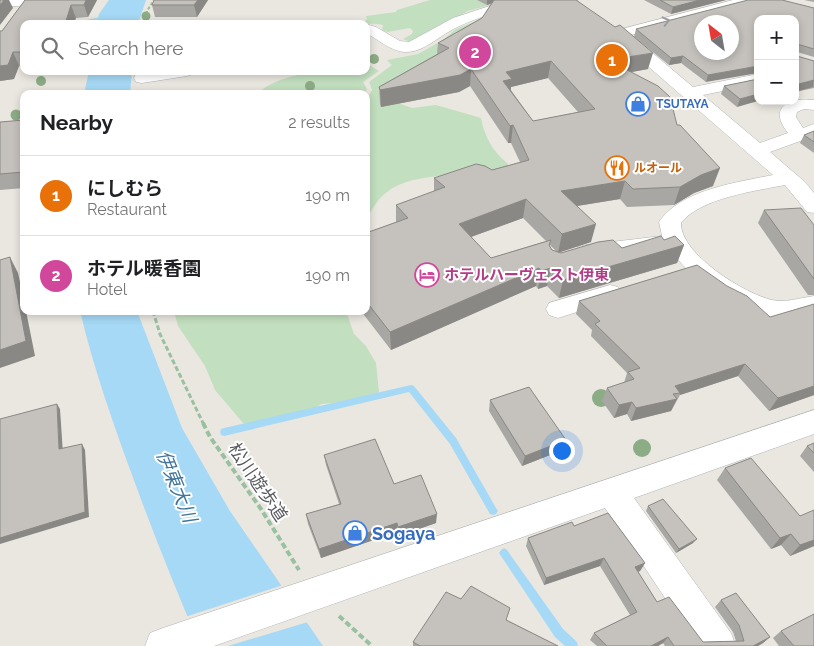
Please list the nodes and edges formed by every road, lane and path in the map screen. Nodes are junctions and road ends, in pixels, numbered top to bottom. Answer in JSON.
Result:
{"nodes":[{"id":1,"x":154,"y":0,"type":"edge"},
{"id":2,"x":523,"y":0,"type":"edge"},
{"id":3,"x":691,"y":0,"type":"edge"},
{"id":4,"x":749,"y":0,"type":"edge"},
{"id":5,"x":27,"y":2,"type":"edge"},
{"id":6,"x":0,"y":3,"type":"edge"},
{"id":7,"x":710,"y":10,"type":"junction"},
{"id":8,"x":146,"y":20,"type":"edge"},
{"id":9,"x":370,"y":30,"type":"edge"},
{"id":10,"x":161,"y":75,"type":"edge"},
{"id":11,"x":142,"y":78,"type":"dead end"},
{"id":12,"x":754,"y":80,"type":"edge"},
{"id":13,"x":690,"y":93,"type":"junction"},
{"id":14,"x":814,"y":105,"type":"edge"},
{"id":15,"x":808,"y":132,"type":"edge"},
{"id":16,"x":756,"y":150,"type":"junction"},
{"id":17,"x":789,"y":178,"type":"junction"},
{"id":18,"x":813,"y":205,"type":"edge"},
{"id":19,"x":676,"y":241,"type":"junction"},
{"id":20,"x":566,"y":259,"type":"edge"},
{"id":21,"x":696,"y":267,"type":"junction"},
{"id":22,"x":668,"y":275,"type":"edge"},
{"id":23,"x":632,"y":286,"type":"edge"},
{"id":24,"x":814,"y":305,"type":"edge"},
{"id":25,"x":558,"y":309,"type":"dead end"},
{"id":26,"x":153,"y":315,"type":"edge"},
{"id":27,"x":814,"y":422,"type":"edge"},
{"id":28,"x":612,"y":492,"type":"junction"},
{"id":29,"x":305,"y":596,"type":"junction"},
{"id":30,"x":173,"y":643,"type":"edge"},
{"id":31,"x":372,"y":646,"type":"edge"},
{"id":32,"x":718,"y":646,"type":"edge"}],
"edges":[{"from":1,"to":8,"type":"path"},
{"from":2,"to":9,"type":"street"},
{"from":3,"to":7,"type":"street"},
{"from":4,"to":7,"type":"street"},
{"from":5,"to":6,"type":"street"},
{"from":13,"to":7,"type":"street","one_way":true},
{"from":10,"to":11,"type":"street"},
{"from":12,"to":13,"type":"street"},
{"from":13,"to":16,"type":"street"},
{"from":14,"to":15,"type":"street"},
{"from":15,"to":16,"type":"street"},
{"from":16,"to":17,"type":"street"},
{"from":17,"to":18,"type":"street"},
{"from":17,"to":19,"type":"street"},
{"from":19,"to":20,"type":"street"},
{"from":19,"to":21,"type":"street"},
{"from":21,"to":22,"type":"street"},
{"from":21,"to":24,"type":"street"},
{"from":23,"to":25,"type":"street"},
{"from":26,"to":29,"type":"path","name":"松川遊歩道"},
{"from":27,"to":28,"type":"street"},
{"from":28,"to":29,"type":"street"},
{"from":28,"to":32,"type":"street"},
{"from":29,"to":30,"type":"street"},
{"from":29,"to":31,"type":"path","name":"松川遊歩道"}]}
